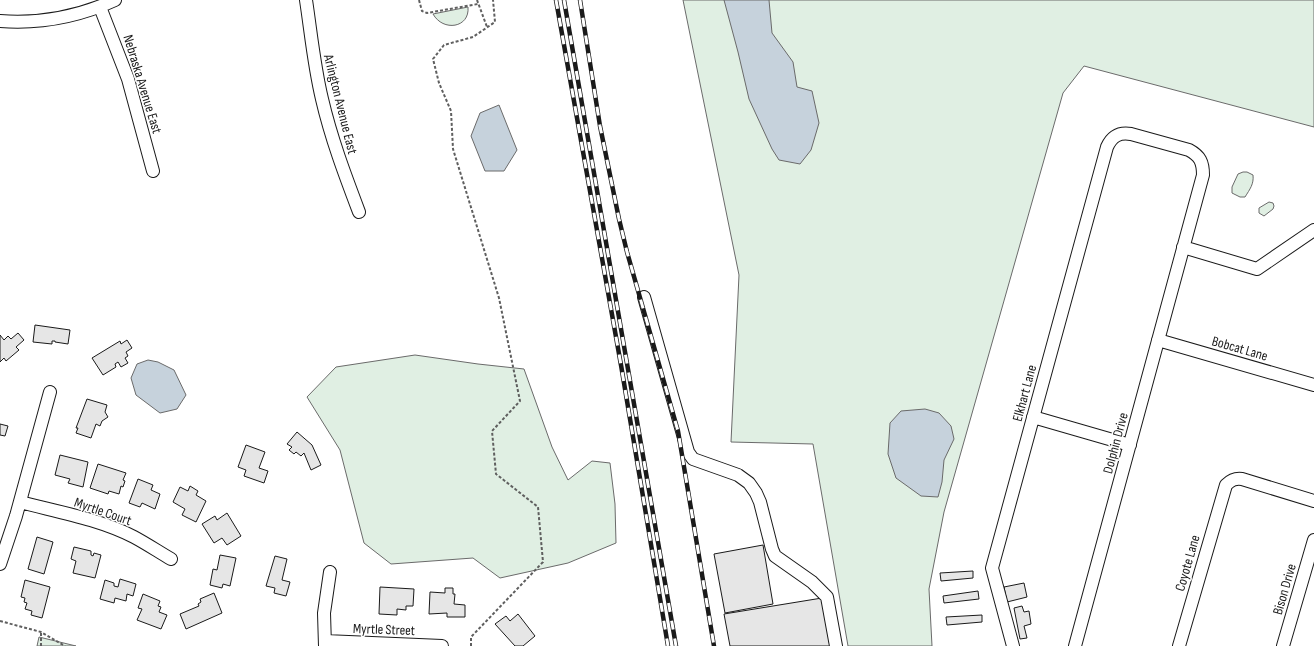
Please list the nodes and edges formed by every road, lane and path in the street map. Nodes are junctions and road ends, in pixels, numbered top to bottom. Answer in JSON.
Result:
{"nodes":[{"id":1,"x":115,"y":0,"type":"edge"},
{"id":2,"x":306,"y":0,"type":"edge"},
{"id":3,"x":419,"y":0,"type":"edge"},
{"id":4,"x":477,"y":0,"type":"edge"},
{"id":5,"x":493,"y":0,"type":"edge"},
{"id":6,"x":478,"y":4,"type":"junction"},
{"id":7,"x":100,"y":7,"type":"junction"},
{"id":8,"x":0,"y":22,"type":"edge"},
{"id":9,"x":487,"y":27,"type":"junction"},
{"id":10,"x":1107,"y":147,"type":"joint"},
{"id":11,"x":153,"y":171,"type":"dead end"},
{"id":12,"x":359,"y":212,"type":"dead end"},
{"id":13,"x":1314,"y":230,"type":"edge"},
{"id":14,"x":1183,"y":247,"type":"junction"},
{"id":15,"x":644,"y":297,"type":"dead end"},
{"id":16,"x":1158,"y":340,"type":"junction"},
{"id":17,"x":1314,"y":385,"type":"edge"},
{"id":18,"x":50,"y":392,"type":"dead end"},
{"id":19,"x":1033,"y":417,"type":"junction"},
{"id":20,"x":1130,"y":445,"type":"junction"},
{"id":21,"x":1314,"y":501,"type":"edge"},
{"id":22,"x":20,"y":502,"type":"junction"},
{"id":23,"x":1314,"y":540,"type":"edge"},
{"id":24,"x":172,"y":559,"type":"dead end"},
{"id":25,"x":0,"y":564,"type":"edge"},
{"id":26,"x":330,"y":572,"type":"dead end"},
{"id":27,"x":0,"y":621,"type":"edge"},
{"id":28,"x":41,"y":632,"type":"junction"},
{"id":29,"x":325,"y":644,"type":"edge"},
{"id":30,"x":41,"y":646,"type":"edge"},
{"id":31,"x":65,"y":646,"type":"edge"},
{"id":32,"x":442,"y":646,"type":"edge"},
{"id":33,"x":471,"y":646,"type":"edge"},
{"id":34,"x":836,"y":646,"type":"edge"},
{"id":35,"x":1013,"y":646,"type":"edge"},
{"id":36,"x":1075,"y":646,"type":"edge"},
{"id":37,"x":1179,"y":646,"type":"edge"},
{"id":38,"x":1283,"y":646,"type":"edge"}],
"edges":[{"from":1,"to":7,"type":"street"},
{"from":2,"to":12,"type":"street","name":"Arlington Avenue East"},
{"from":3,"to":6,"type":"path"},
{"from":4,"to":6,"type":"path"},
{"from":5,"to":9,"type":"path"},
{"from":6,"to":9,"type":"path"},
{"from":7,"to":8,"type":"street"},
{"from":7,"to":11,"type":"street","name":"Nebraska Avenue East"},
{"from":9,"to":33,"type":"path"},
{"from":10,"to":14,"type":"street","name":"Dolphin Drive"},
{"from":10,"to":19,"type":"street","name":"Elkhart Lane"},
{"from":13,"to":14,"type":"street"},
{"from":14,"to":16,"type":"street","name":"Dolphin Drive"},
{"from":15,"to":34,"type":"street"},
{"from":16,"to":17,"type":"street","name":"Bobcat Lane"},
{"from":16,"to":20,"type":"street","name":"Dolphin Drive"},
{"from":18,"to":22,"type":"street"},
{"from":19,"to":20,"type":"street"},
{"from":19,"to":35,"type":"street","name":"Elkhart Lane"},
{"from":20,"to":36,"type":"street","name":"Dolphin Drive"},
{"from":21,"to":37,"type":"street","name":"Coyote Lane"},
{"from":22,"to":24,"type":"street","name":"Myrtle Court"},
{"from":22,"to":25,"type":"street"},
{"from":23,"to":38,"type":"street","name":"Bison Drive"},
{"from":26,"to":29,"type":"street"},
{"from":27,"to":28,"type":"path"},
{"from":28,"to":30,"type":"path"},
{"from":28,"to":31,"type":"path"},
{"from":29,"to":32,"type":"street","name":"Myrtle Street"}]}
